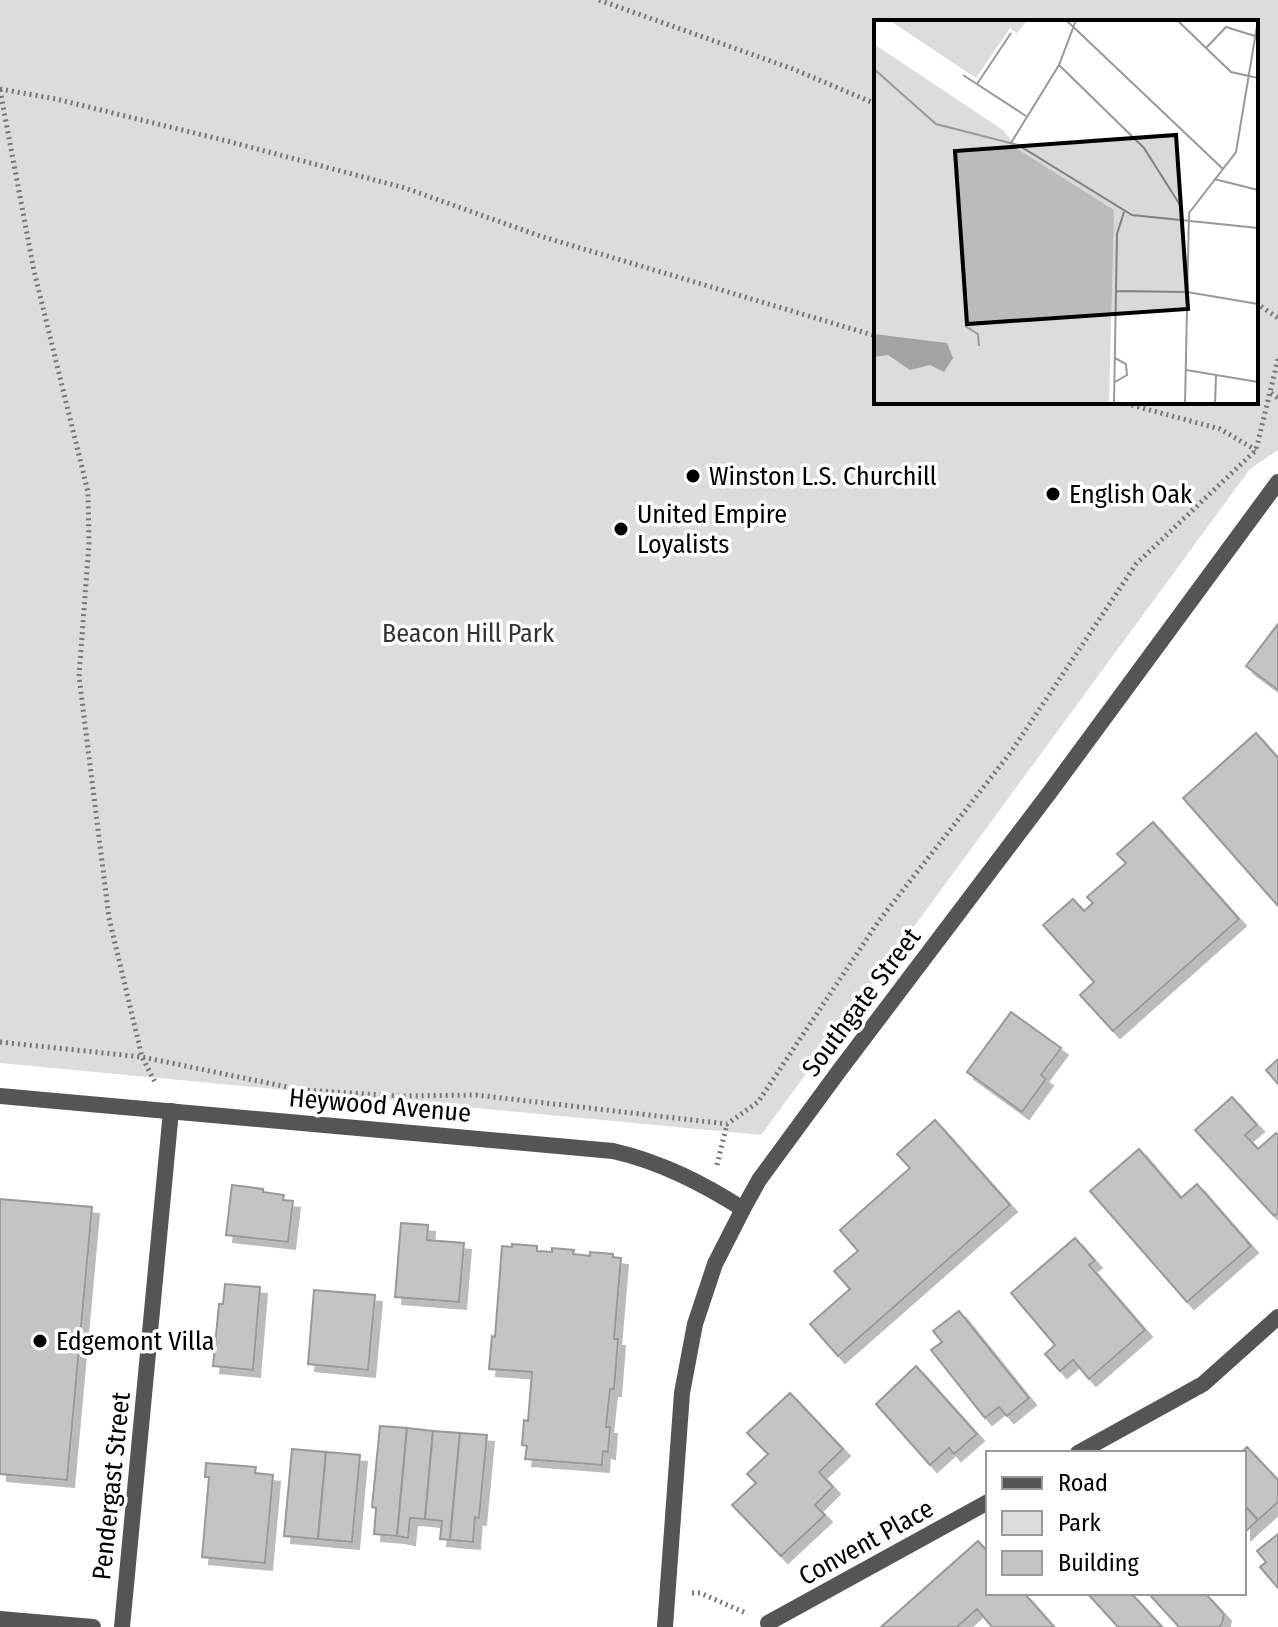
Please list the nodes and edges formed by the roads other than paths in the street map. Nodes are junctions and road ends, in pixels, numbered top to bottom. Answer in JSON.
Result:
{"nodes":[{"id":1,"x":1278,"y":482,"type":"edge"},
{"id":2,"x":0,"y":1096,"type":"edge"},
{"id":3,"x":171,"y":1111,"type":"junction"},
{"id":4,"x":743,"y":1209,"type":"junction"},
{"id":5,"x":1278,"y":1317,"type":"edge"},
{"id":6,"x":1082,"y":1451,"type":"edge"},
{"id":7,"x":986,"y":1503,"type":"edge"},
{"id":8,"x":0,"y":1619,"type":"edge"},
{"id":9,"x":768,"y":1623,"type":"road end"},
{"id":10,"x":93,"y":1627,"type":"edge"},
{"id":11,"x":122,"y":1627,"type":"edge"},
{"id":12,"x":665,"y":1627,"type":"edge"}],
"edges":[{"from":1,"to":4,"type":"street","name":"Southgate Street"},
{"from":2,"to":3,"type":"street","name":"Heywood Avenue"},
{"from":3,"to":4,"type":"street","name":"Heywood Avenue"},
{"from":3,"to":11,"type":"street","name":"Pendergast Street"},
{"from":4,"to":12,"type":"street","name":"Southgate Street"},
{"from":5,"to":6,"type":"street"},
{"from":7,"to":9,"type":"street","name":"Convent Place"},
{"from":8,"to":10,"type":"street"}]}
